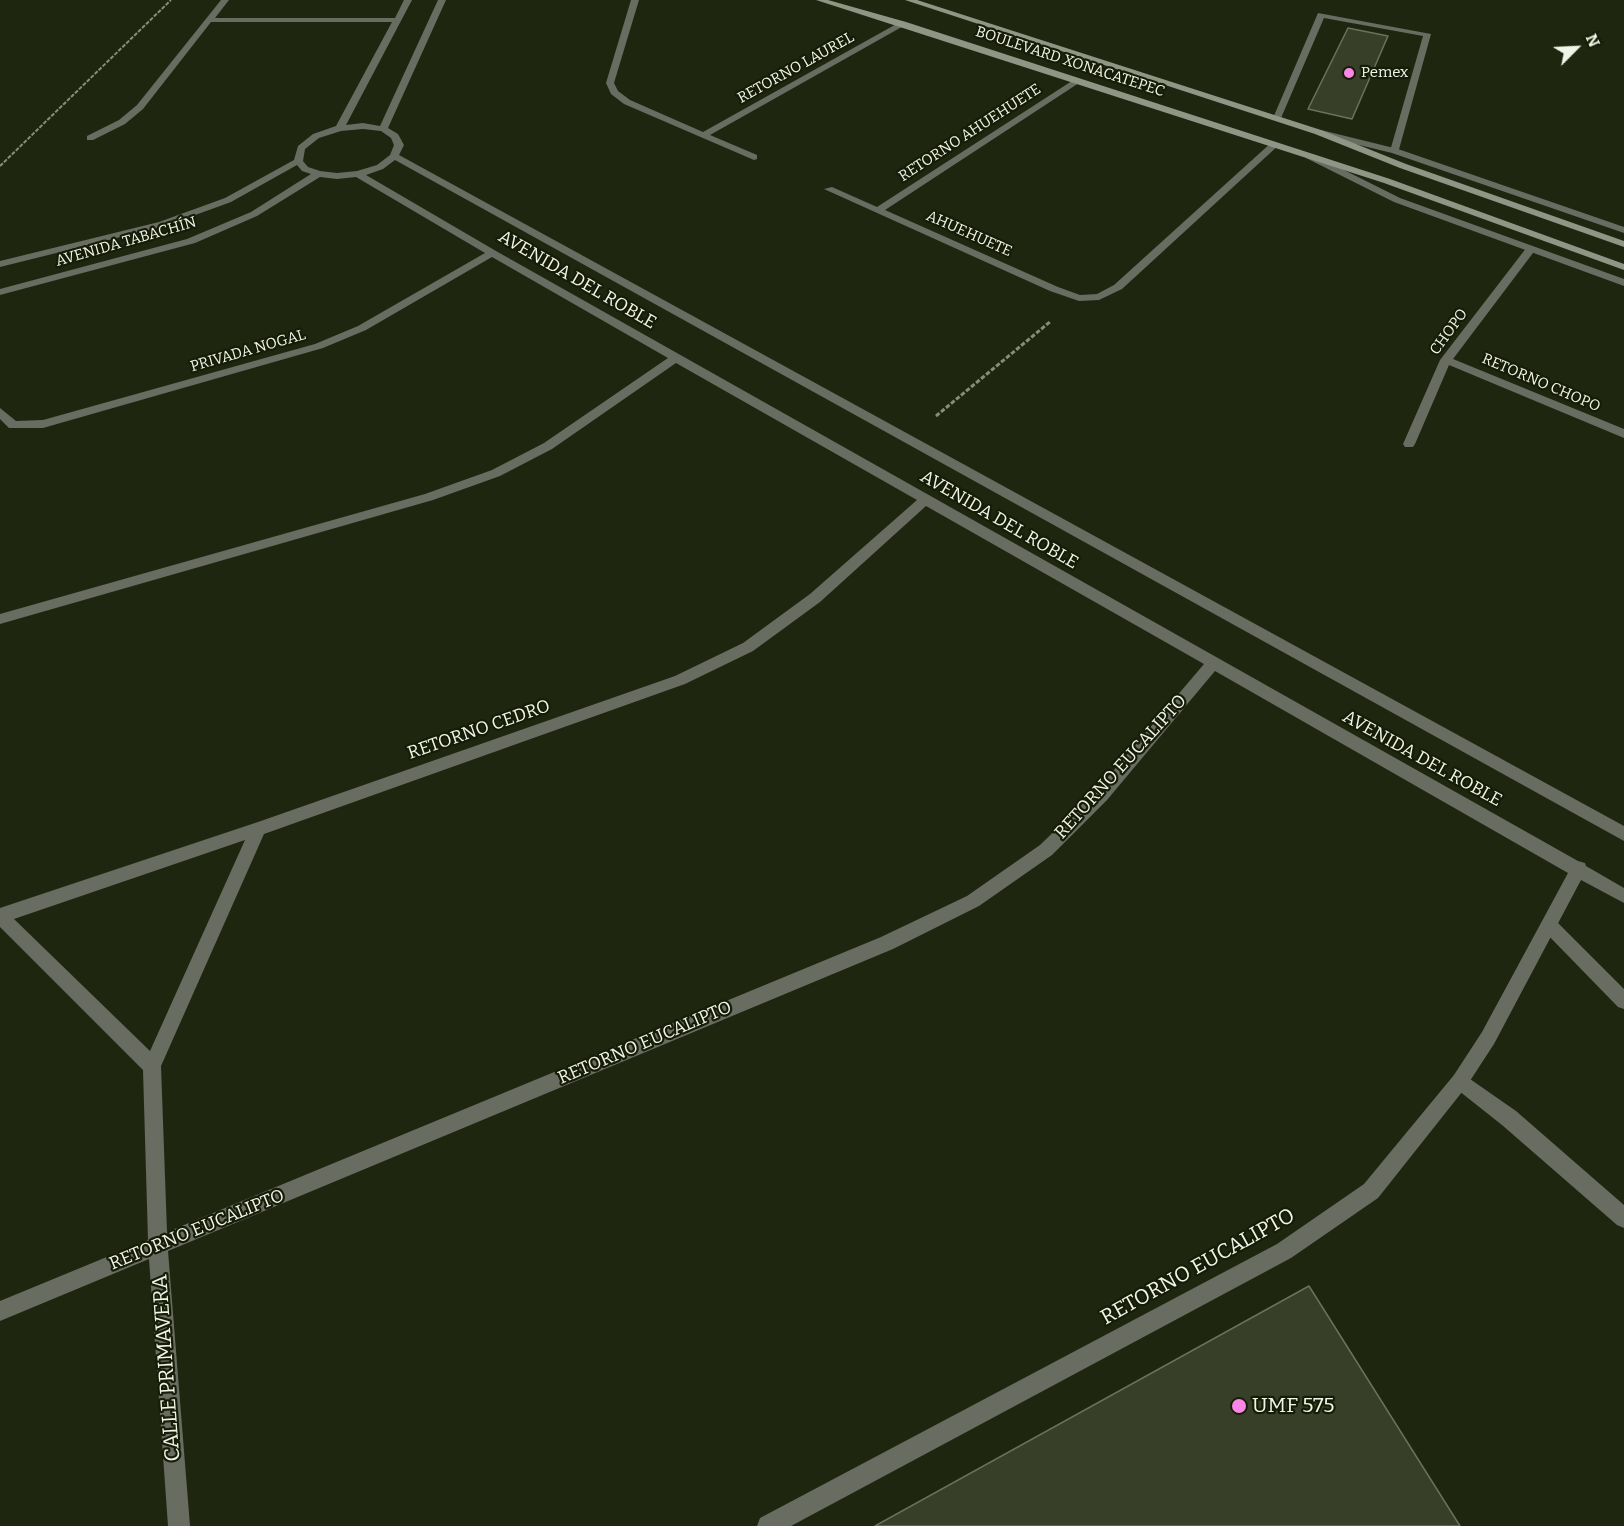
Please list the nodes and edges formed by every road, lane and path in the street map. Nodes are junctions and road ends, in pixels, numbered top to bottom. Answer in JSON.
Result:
{"nodes":[{"id":1,"x":171,"y":0,"type":"edge"},
{"id":2,"x":225,"y":0,"type":"edge"},
{"id":3,"x":408,"y":0,"type":"edge"},
{"id":4,"x":442,"y":0,"type":"edge"},
{"id":5,"x":635,"y":0,"type":"edge"},
{"id":6,"x":820,"y":0,"type":"edge"},
{"id":7,"x":909,"y":0,"type":"edge"},
{"id":8,"x":397,"y":20,"type":"junction"},
{"id":9,"x":209,"y":21,"type":"junction"},
{"id":10,"x":903,"y":24,"type":"junction"},
{"id":11,"x":1078,"y":81,"type":"junction"},
{"id":12,"x":1277,"y":118,"type":"junction"},
{"id":13,"x":340,"y":128,"type":"junction"},
{"id":14,"x":383,"y":129,"type":"junction"},
{"id":15,"x":1318,"y":132,"type":"junction"},
{"id":16,"x":703,"y":135,"type":"junction"},
{"id":17,"x":90,"y":138,"type":"dead end"},
{"id":18,"x":1275,"y":144,"type":"junction"},
{"id":19,"x":1395,"y":151,"type":"junction"},
{"id":20,"x":394,"y":156,"type":"junction"},
{"id":21,"x":1309,"y":156,"type":"junction"},
{"id":22,"x":754,"y":157,"type":"dead end"},
{"id":23,"x":298,"y":161,"type":"junction"},
{"id":24,"x":0,"y":166,"type":"edge"},
{"id":25,"x":318,"y":174,"type":"junction"},
{"id":26,"x":358,"y":174,"type":"junction"},
{"id":27,"x":829,"y":189,"type":"dead end"},
{"id":28,"x":878,"y":210,"type":"junction"},
{"id":29,"x":1624,"y":230,"type":"edge"},
{"id":30,"x":1624,"y":244,"type":"edge"},
{"id":31,"x":1531,"y":249,"type":"junction"},
{"id":32,"x":492,"y":253,"type":"junction"},
{"id":33,"x":0,"y":264,"type":"edge"},
{"id":34,"x":1624,"y":267,"type":"edge"},
{"id":35,"x":1624,"y":284,"type":"edge"},
{"id":36,"x":0,"y":292,"type":"edge"},
{"id":37,"x":1079,"y":298,"type":"junction"},
{"id":38,"x":677,"y":357,"type":"junction"},
{"id":39,"x":1446,"y":360,"type":"junction"},
{"id":40,"x":0,"y":412,"type":"edge"},
{"id":41,"x":1624,"y":434,"type":"edge"},
{"id":42,"x":908,"y":439,"type":"junction"},
{"id":43,"x":1409,"y":444,"type":"dead end"},
{"id":44,"x":926,"y":499,"type":"junction"},
{"id":45,"x":0,"y":619,"type":"edge"},
{"id":46,"x":1214,"y":662,"type":"junction"},
{"id":47,"x":258,"y":829,"type":"junction"},
{"id":48,"x":1624,"y":834,"type":"edge"},
{"id":49,"x":1579,"y":868,"type":"junction"},
{"id":50,"x":1624,"y":896,"type":"edge"},
{"id":51,"x":0,"y":916,"type":"edge"},
{"id":52,"x":1549,"y":925,"type":"junction"},
{"id":53,"x":1624,"y":1001,"type":"edge"},
{"id":54,"x":152,"y":1066,"type":"junction"},
{"id":55,"x":1460,"y":1081,"type":"junction"},
{"id":56,"x":1624,"y":1218,"type":"edge"},
{"id":57,"x":158,"y":1246,"type":"junction"},
{"id":58,"x":0,"y":1311,"type":"edge"},
{"id":59,"x":179,"y":1526,"type":"edge"},
{"id":60,"x":768,"y":1526,"type":"edge"}],
"edges":[{"from":1,"to":24,"type":"path"},
{"from":2,"to":9,"type":"street"},
{"from":3,"to":8,"type":"street"},
{"from":4,"to":14,"type":"street"},
{"from":5,"to":16,"type":"street"},
{"from":6,"to":10,"type":"main road","name":"BOULEVARD XONACATEPEC"},
{"from":7,"to":12,"type":"main road","name":"BOULEVARD XONACATEPEC"},
{"from":8,"to":9,"type":"street"},
{"from":8,"to":13,"type":"street"},
{"from":9,"to":17,"type":"street"},
{"from":10,"to":11,"type":"main road","name":"BOULEVARD XONACATEPEC"},
{"from":10,"to":16,"type":"street","name":"RETORNO LAUREL"},
{"from":11,"to":18,"type":"main road","name":"BOULEVARD XONACATEPEC"},
{"from":11,"to":28,"type":"street","name":"RETORNO AHUEHUETE"},
{"from":12,"to":15,"type":"main road","name":"BOULEVARD XONACATEPEC"},
{"from":12,"to":19,"type":"street"},
{"from":13,"to":14,"type":"street"},
{"from":13,"to":23,"type":"street"},
{"from":14,"to":20,"type":"street"},
{"from":15,"to":19,"type":"street","name":"BOULEVARD XONACATEPEC"},
{"from":15,"to":30,"type":"main road","name":"BOULEVARD XONACATEPEC"},
{"from":16,"to":22,"type":"street"},
{"from":18,"to":21,"type":"main road","name":"BOULEVARD XONACATEPEC"},
{"from":18,"to":37,"type":"street","name":"AHUEHUETE"},
{"from":19,"to":29,"type":"street","name":"BOULEVARD XONACATEPEC"},
{"from":20,"to":26,"type":"street"},
{"from":20,"to":42,"type":"street","name":"AVENIDA DEL ROBLE"},
{"from":21,"to":31,"type":"street","name":"BOULEVARD XONACATEPEC"},
{"from":21,"to":34,"type":"main road","name":"BOULEVARD XONACATEPEC"},
{"from":23,"to":25,"type":"street"},
{"from":23,"to":33,"type":"street","name":"AVENIDA TABACHÍN"},
{"from":25,"to":26,"type":"street"},
{"from":25,"to":36,"type":"street","name":"AVENIDA TABACHÍN"},
{"from":26,"to":32,"type":"street","name":"AVENIDA DEL ROBLE"},
{"from":27,"to":28,"type":"street","name":"AHUEHUETE"},
{"from":28,"to":37,"type":"street","name":"AHUEHUETE"},
{"from":31,"to":35,"type":"street","name":"BOULEVARD XONACATEPEC"},
{"from":31,"to":39,"type":"street","name":"CHOPO"},
{"from":32,"to":38,"type":"street","name":"AVENIDA DEL ROBLE"},
{"from":32,"to":40,"type":"street","name":"PRIVADA NOGAL"},
{"from":37,"to":42,"type":"path"},
{"from":38,"to":44,"type":"street","name":"AVENIDA DEL ROBLE"},
{"from":38,"to":45,"type":"street"},
{"from":39,"to":41,"type":"street","name":"RETORNO CHOPO"},
{"from":39,"to":43,"type":"street","name":"CHOPO"},
{"from":42,"to":48,"type":"street","name":"AVENIDA DEL ROBLE"},
{"from":44,"to":46,"type":"street","name":"AVENIDA DEL ROBLE"},
{"from":44,"to":47,"type":"street","name":"RETORNO CEDRO"},
{"from":46,"to":49,"type":"street","name":"AVENIDA DEL ROBLE"},
{"from":46,"to":57,"type":"street","name":"RETORNO EUCALIPTO"},
{"from":47,"to":51,"type":"street","name":"RETORNO CEDRO"},
{"from":47,"to":54,"type":"street","name":"CALLE PRIMAVERA"},
{"from":49,"to":50,"type":"street","name":"AVENIDA DEL ROBLE"},
{"from":49,"to":52,"type":"street","name":"RETORNO EUCALIPTO"},
{"from":51,"to":54,"type":"street"},
{"from":52,"to":53,"type":"street"},
{"from":52,"to":55,"type":"street","name":"RETORNO EUCALIPTO"},
{"from":54,"to":57,"type":"street","name":"CALLE PRIMAVERA"},
{"from":55,"to":56,"type":"street"},
{"from":55,"to":60,"type":"street","name":"RETORNO EUCALIPTO"},
{"from":57,"to":58,"type":"street","name":"RETORNO EUCALIPTO"},
{"from":57,"to":59,"type":"street","name":"CALLE PRIMAVERA"}]}
